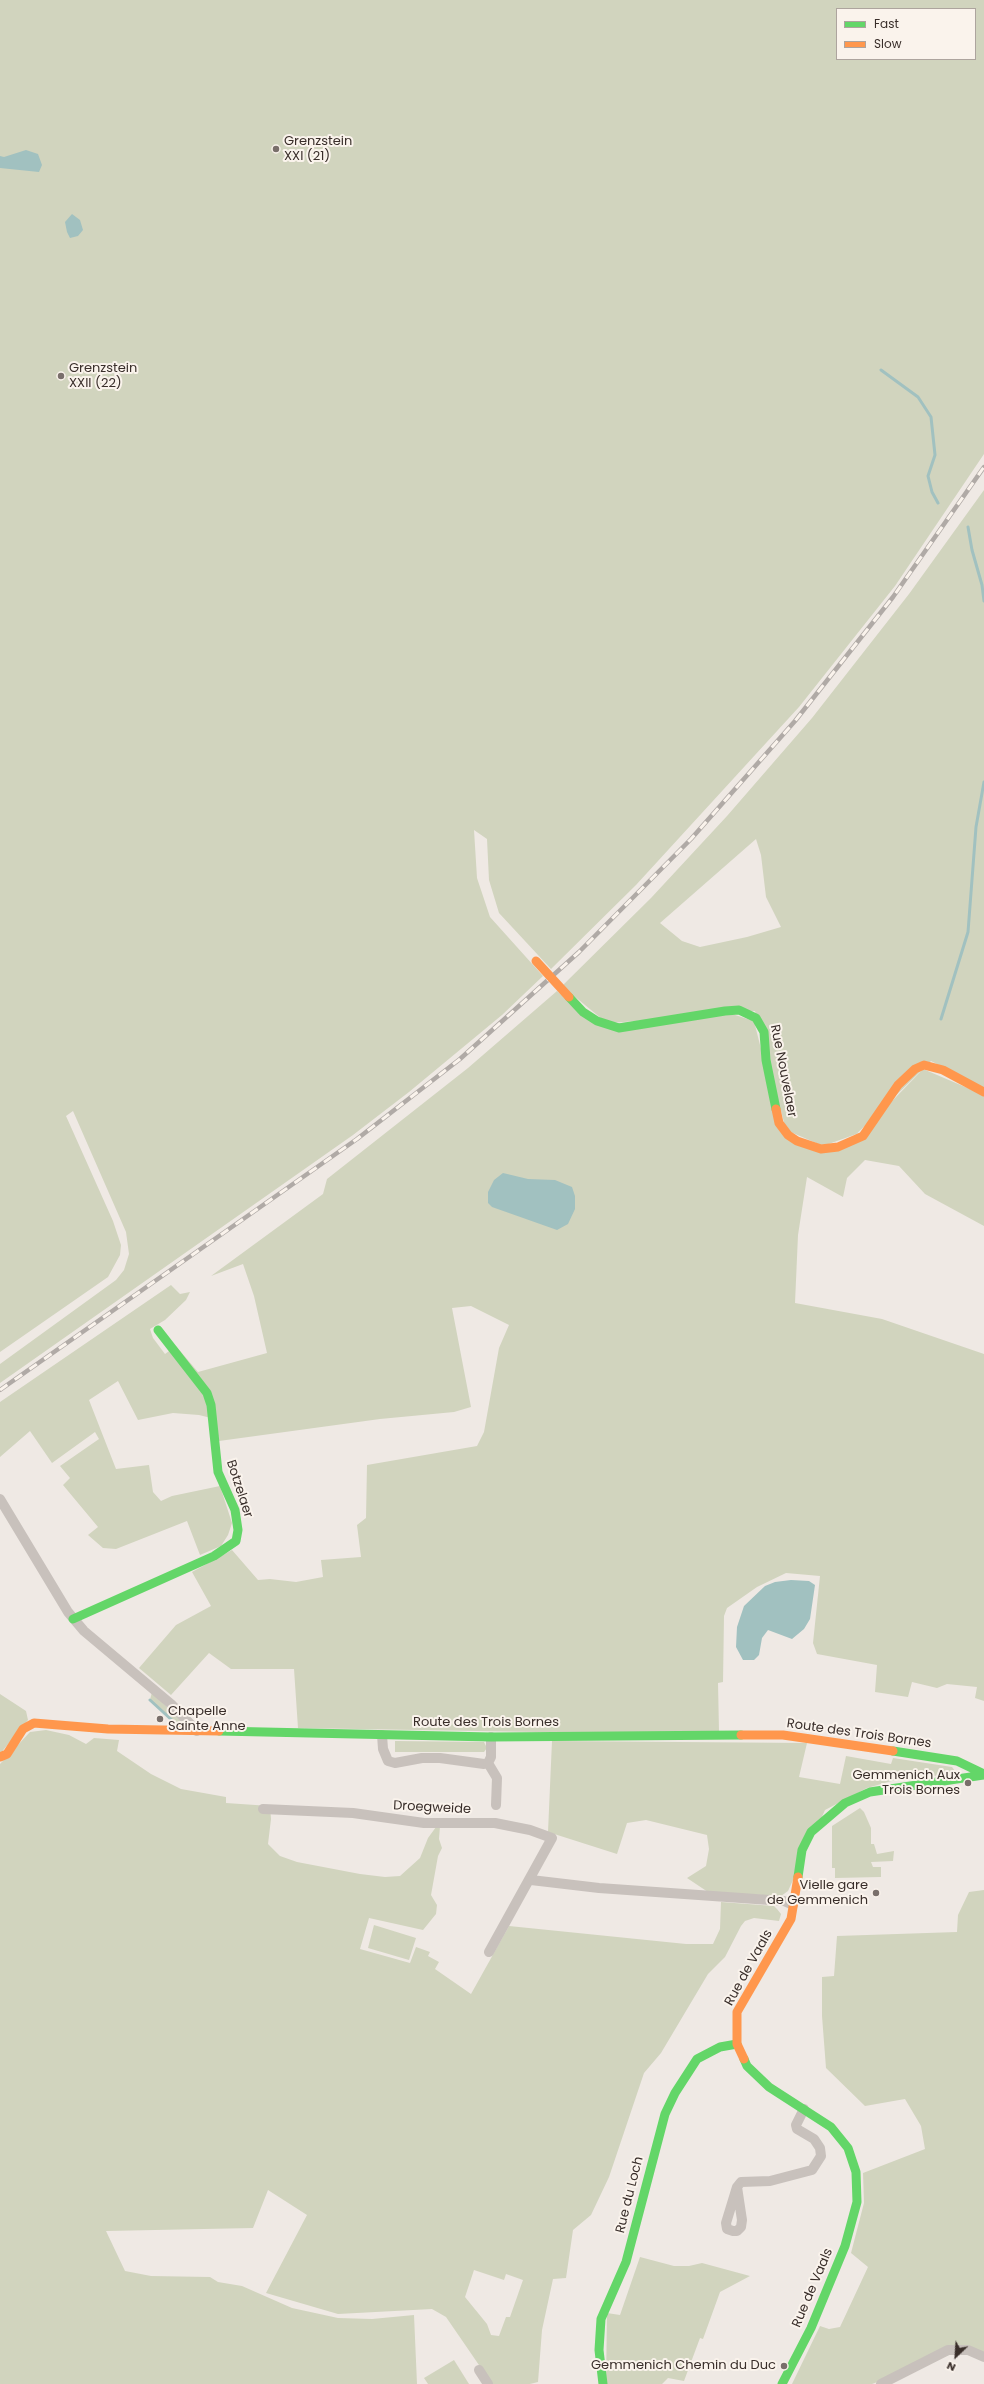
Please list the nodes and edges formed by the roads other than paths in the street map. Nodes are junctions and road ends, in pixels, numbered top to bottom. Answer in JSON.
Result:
{"nodes":[{"id":1,"x":536,"y":961,"type":"dead end"},
{"id":2,"x":984,"y":1092,"type":"edge"},
{"id":3,"x":158,"y":1330,"type":"dead end"},
{"id":4,"x":0,"y":1499,"type":"edge"},
{"id":5,"x":73,"y":1619,"type":"junction"},
{"id":6,"x":197,"y":1731,"type":"junction"},
{"id":7,"x":382,"y":1735,"type":"junction"},
{"id":8,"x":491,"y":1737,"type":"junction"},
{"id":9,"x":0,"y":1757,"type":"edge"},
{"id":10,"x":488,"y":1763,"type":"junction"},
{"id":11,"x":984,"y":1774,"type":"edge"},
{"id":12,"x":496,"y":1805,"type":"dead end"},
{"id":13,"x":263,"y":1809,"type":"dead end"},
{"id":14,"x":530,"y":1880,"type":"junction"},
{"id":15,"x":793,"y":1905,"type":"junction"},
{"id":16,"x":488,"y":1952,"type":"dead end"},
{"id":17,"x":737,"y":2044,"type":"junction"},
{"id":18,"x":804,"y":2109,"type":"junction"},
{"id":19,"x":737,"y":2187,"type":"dead end"},
{"id":20,"x":984,"y":2357,"type":"edge"},
{"id":21,"x":479,"y":2370,"type":"dead end"},
{"id":22,"x":488,"y":2384,"type":"edge"},
{"id":23,"x":602,"y":2384,"type":"edge"},
{"id":24,"x":782,"y":2384,"type":"edge"},
{"id":25,"x":881,"y":2384,"type":"edge"}],
"edges":[{"from":1,"to":2,"type":"street","name":"Rue Nouvelaer","bridge":true},
{"from":3,"to":5,"type":"street","name":"Botzelaer"},
{"from":4,"to":5,"type":"street"},
{"from":5,"to":6,"type":"street"},
{"from":6,"to":7,"type":"street","name":"Route des Trois Bornes"},
{"from":6,"to":9,"type":"street","name":"Route des Trois Bornes"},
{"from":7,"to":8,"type":"street","name":"Route des Trois Bornes"},
{"from":7,"to":10,"type":"street"},
{"from":8,"to":10,"type":"street"},
{"from":8,"to":11,"type":"street","name":"Route des Trois Bornes"},
{"from":10,"to":12,"type":"street"},
{"from":11,"to":15,"type":"street","name":"Rue de Vaals"},
{"from":13,"to":14,"type":"street","name":"Droegweide"},
{"from":14,"to":15,"type":"street"},
{"from":14,"to":16,"type":"street","name":"Droegweide"},
{"from":15,"to":17,"type":"street","name":"Rue de Vaals"},
{"from":17,"to":18,"type":"street","name":"Rue de Vaals"},
{"from":17,"to":23,"type":"street","name":"Rue du Loch"},
{"from":18,"to":19,"type":"street"},
{"from":18,"to":24,"type":"street","name":"Rue de Vaals"},
{"from":20,"to":25,"type":"street"},
{"from":21,"to":22,"type":"street"}]}
